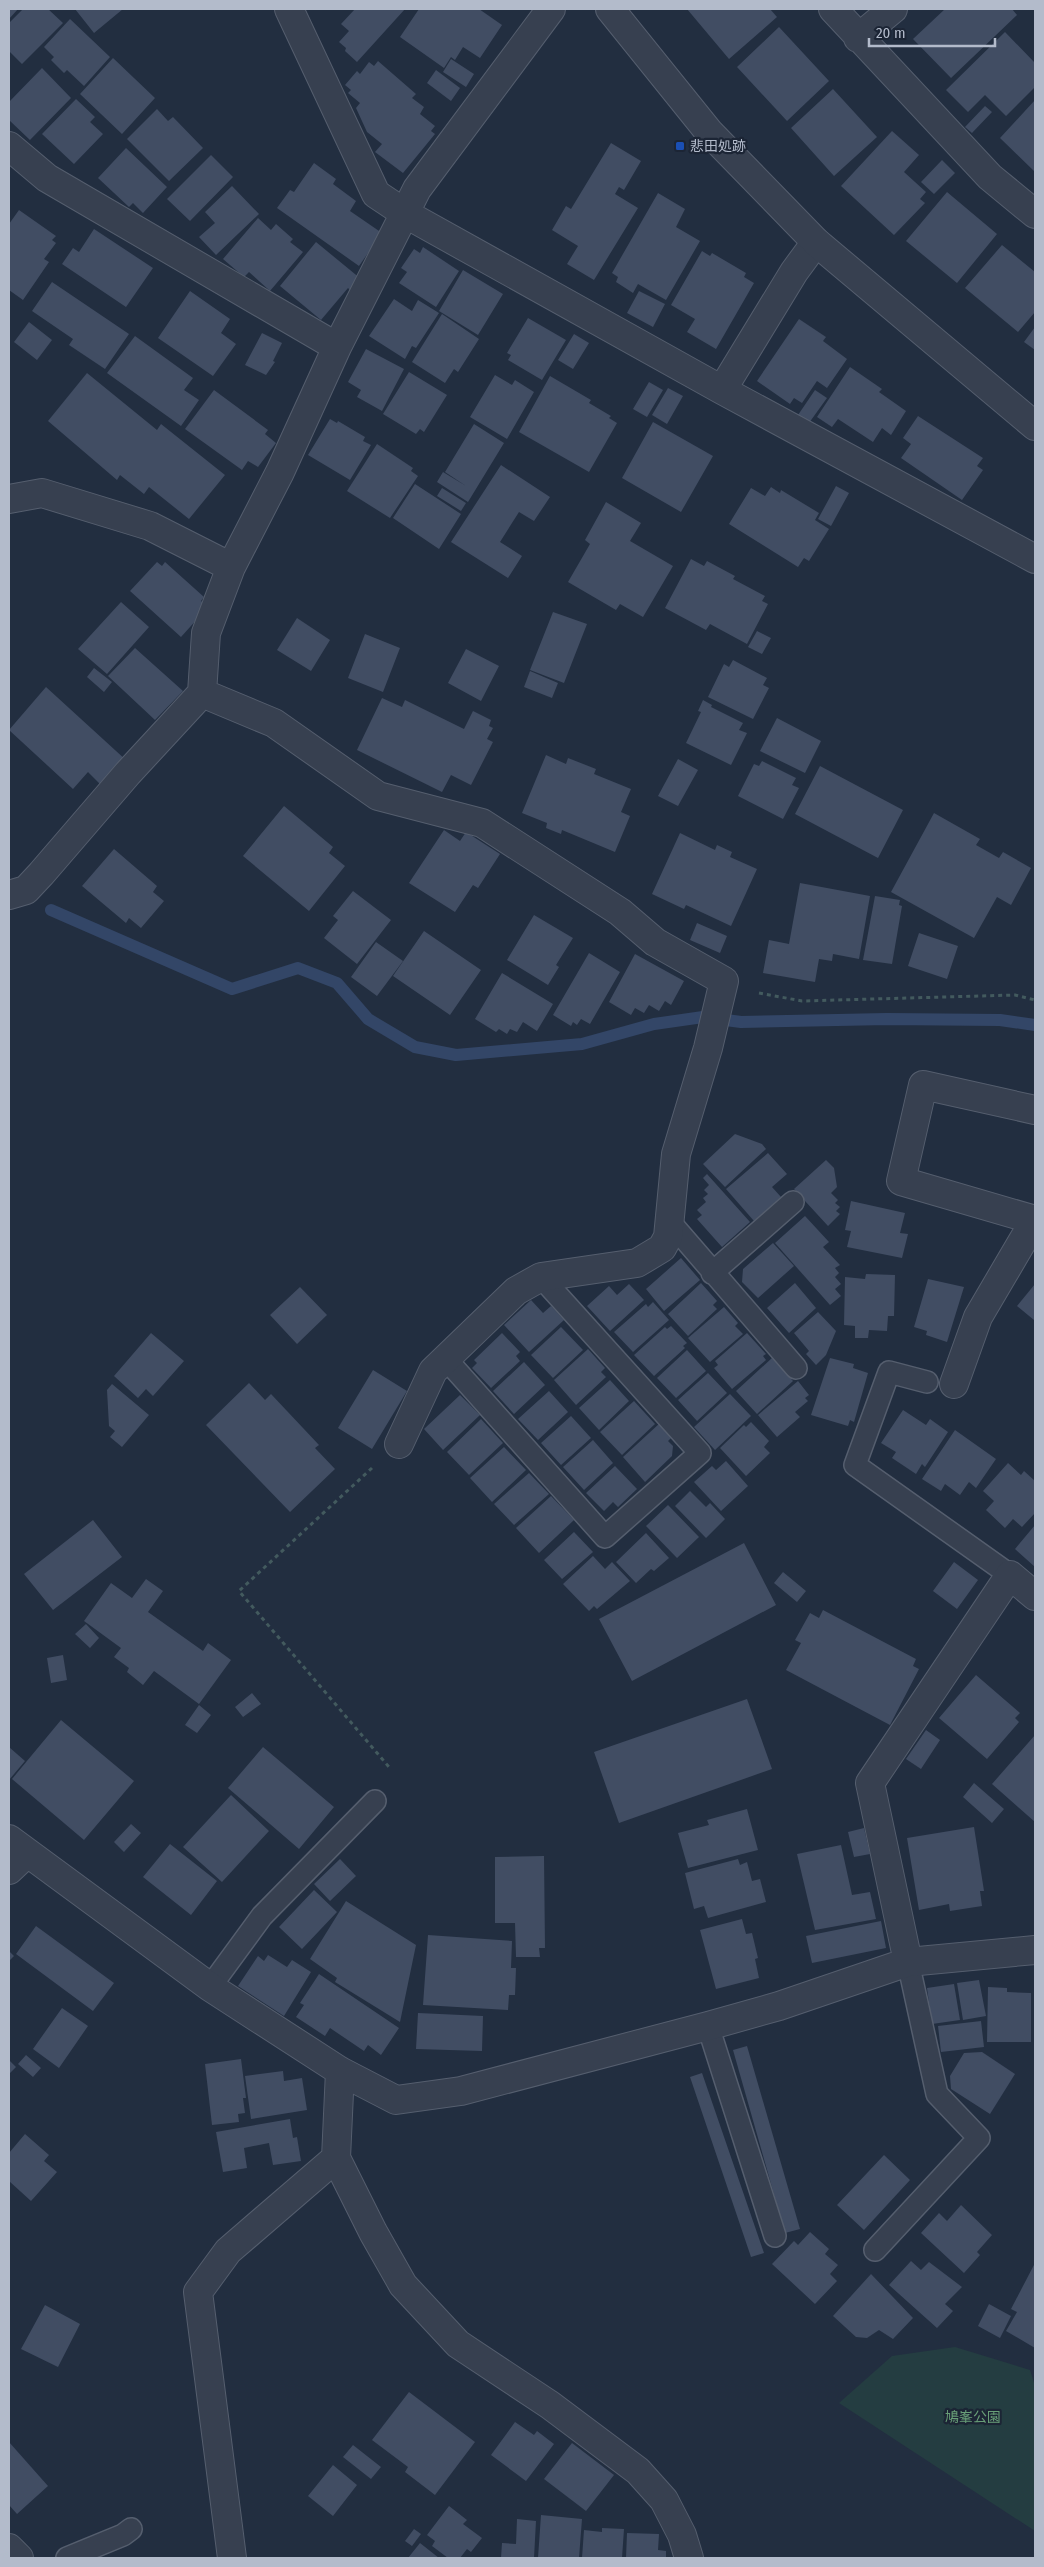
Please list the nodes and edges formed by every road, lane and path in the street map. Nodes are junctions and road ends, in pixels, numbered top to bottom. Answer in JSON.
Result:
{"nodes":[{"id":1,"x":289,"y":9,"type":"edge"},
{"id":2,"x":551,"y":9,"type":"edge"},
{"id":3,"x":610,"y":9,"type":"edge"},
{"id":4,"x":833,"y":9,"type":"edge"},
{"id":5,"x":893,"y":9,"type":"edge"},
{"id":6,"x":858,"y":38,"type":"junction"},
{"id":7,"x":9,"y":146,"type":"edge"},
{"id":8,"x":406,"y":214,"type":"junction"},
{"id":9,"x":1035,"y":214,"type":"edge"},
{"id":10,"x":816,"y":242,"type":"junction"},
{"id":11,"x":337,"y":346,"type":"junction"},
{"id":12,"x":722,"y":390,"type":"junction"},
{"id":13,"x":1035,"y":426,"type":"edge"},
{"id":14,"x":9,"y":499,"type":"edge"},
{"id":15,"x":1035,"y":559,"type":"edge"},
{"id":16,"x":231,"y":567,"type":"junction"},
{"id":17,"x":202,"y":693,"type":"junction"},
{"id":18,"x":9,"y":895,"type":"edge"},
{"id":19,"x":724,"y":981,"type":"junction"},
{"id":20,"x":1035,"y":1000,"type":"edge"},
{"id":21,"x":1035,"y":1110,"type":"edge"},
{"id":22,"x":793,"y":1202,"type":"dead end"},
{"id":23,"x":1035,"y":1220,"type":"edge"},
{"id":24,"x":670,"y":1222,"type":"junction"},
{"id":25,"x":712,"y":1273,"type":"junction"},
{"id":26,"x":541,"y":1277,"type":"junction"},
{"id":27,"x":445,"y":1358,"type":"junction"},
{"id":28,"x":796,"y":1368,"type":"dead end"},
{"id":29,"x":940,"y":1383,"type":"joint"},
{"id":30,"x":399,"y":1444,"type":"joint"},
{"id":31,"x":1010,"y":1575,"type":"junction"},
{"id":32,"x":1035,"y":1596,"type":"edge"},
{"id":33,"x":375,"y":1801,"type":"joint"},
{"id":34,"x":14,"y":1854,"type":"edge"},
{"id":35,"x":1035,"y":1950,"type":"edge"},
{"id":36,"x":908,"y":1962,"type":"junction"},
{"id":37,"x":210,"y":1986,"type":"junction"},
{"id":38,"x":708,"y":2026,"type":"junction"},
{"id":39,"x":340,"y":2070,"type":"junction"},
{"id":40,"x":336,"y":2158,"type":"junction"},
{"id":41,"x":775,"y":2236,"type":"dead end"},
{"id":42,"x":875,"y":2250,"type":"dead end"},
{"id":43,"x":131,"y":2528,"type":"dead end"},
{"id":44,"x":9,"y":2548,"type":"edge"},
{"id":45,"x":19,"y":2558,"type":"edge"},
{"id":46,"x":67,"y":2558,"type":"edge"},
{"id":47,"x":232,"y":2558,"type":"edge"},
{"id":48,"x":689,"y":2558,"type":"edge"}],
"edges":[{"from":1,"to":8,"type":"street"},
{"from":2,"to":8,"type":"street"},
{"from":3,"to":10,"type":"street"},
{"from":4,"to":6,"type":"street"},
{"from":5,"to":6,"type":"street"},
{"from":6,"to":9,"type":"street"},
{"from":7,"to":11,"type":"street"},
{"from":8,"to":11,"type":"street"},
{"from":8,"to":12,"type":"street"},
{"from":10,"to":12,"type":"street"},
{"from":10,"to":13,"type":"street"},
{"from":11,"to":16,"type":"street"},
{"from":12,"to":15,"type":"street"},
{"from":14,"to":16,"type":"street"},
{"from":16,"to":17,"type":"street"},
{"from":17,"to":18,"type":"street"},
{"from":17,"to":19,"type":"street"},
{"from":19,"to":20,"type":"path"},
{"from":19,"to":24,"type":"street"},
{"from":21,"to":23,"type":"street"},
{"from":22,"to":25,"type":"lane"},
{"from":23,"to":29,"type":"street"},
{"from":24,"to":25,"type":"lane"},
{"from":24,"to":26,"type":"street"},
{"from":25,"to":28,"type":"lane"},
{"from":26,"to":27,"type":"street"},
{"from":26,"to":27,"type":"lane"},
{"from":27,"to":30,"type":"street"},
{"from":29,"to":31,"type":"lane"},
{"from":30,"to":33,"type":"path"},
{"from":31,"to":32,"type":"street"},
{"from":31,"to":36,"type":"street"},
{"from":33,"to":37,"type":"lane"},
{"from":34,"to":37,"type":"street"},
{"from":35,"to":36,"type":"street"},
{"from":36,"to":38,"type":"street"},
{"from":36,"to":42,"type":"lane"},
{"from":37,"to":39,"type":"street"},
{"from":38,"to":39,"type":"street"},
{"from":38,"to":41,"type":"lane"},
{"from":39,"to":40,"type":"street"},
{"from":40,"to":47,"type":"street"},
{"from":40,"to":48,"type":"street"},
{"from":43,"to":46,"type":"lane"},
{"from":44,"to":45,"type":"street"}]}
